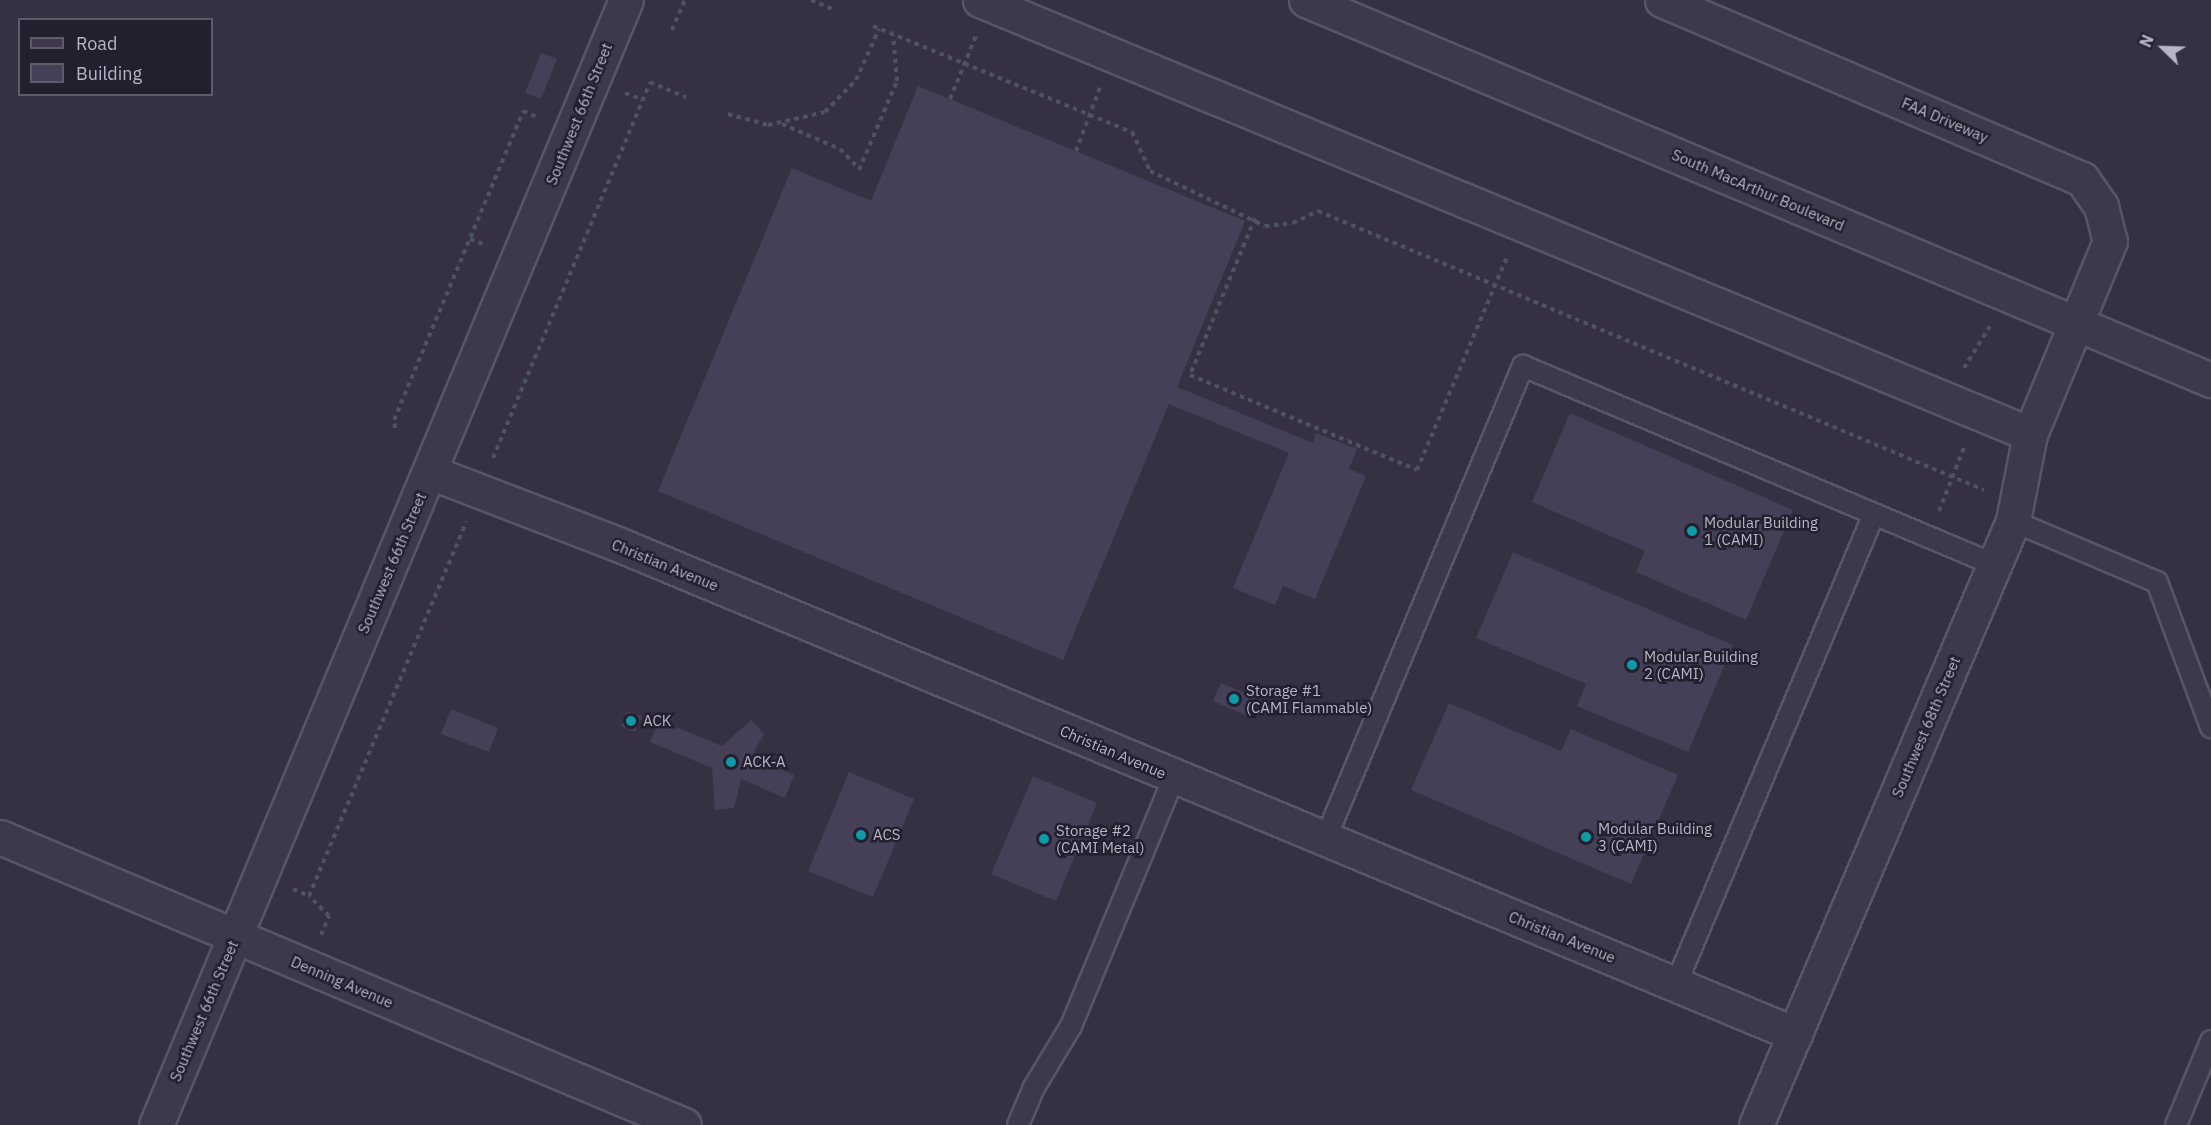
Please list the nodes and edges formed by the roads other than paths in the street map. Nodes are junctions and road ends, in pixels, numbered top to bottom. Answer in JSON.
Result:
{"nodes":[{"id":1,"x":626,"y":0,"type":"edge"},
{"id":2,"x":1306,"y":0,"type":"edge"},
{"id":3,"x":1662,"y":0,"type":"edge"},
{"id":4,"x":979,"y":15,"type":"edge"},
{"id":5,"x":2078,"y":324,"type":"junction"},
{"id":6,"x":2211,"y":380,"type":"edge"},
{"id":7,"x":2030,"y":434,"type":"junction"},
{"id":8,"x":430,"y":472,"type":"junction"},
{"id":9,"x":1874,"y":514,"type":"junction"},
{"id":10,"x":2013,"y":521,"type":"junction"},
{"id":11,"x":1995,"y":565,"type":"junction"},
{"id":12,"x":2211,"y":727,"type":"edge"},
{"id":13,"x":1174,"y":777,"type":"junction"},
{"id":14,"x":0,"y":837,"type":"edge"},
{"id":15,"x":1325,"y":840,"type":"junction"},
{"id":16,"x":235,"y":937,"type":"junction"},
{"id":17,"x":1676,"y":984,"type":"junction"},
{"id":18,"x":1795,"y":1034,"type":"junction"},
{"id":19,"x":2211,"y":1041,"type":"edge"},
{"id":20,"x":666,"y":1122,"type":"edge"},
{"id":21,"x":156,"y":1125,"type":"edge"},
{"id":22,"x":1018,"y":1125,"type":"edge"},
{"id":23,"x":1756,"y":1125,"type":"edge"},
{"id":24,"x":2176,"y":1125,"type":"edge"}],
"edges":[{"from":1,"to":8,"type":"street","name":"Southwest 66th Street"},
{"from":2,"to":5,"type":"street","name":"South MacArthur Boulevard"},
{"from":3,"to":5,"type":"street","name":"FAA Driveway"},
{"from":4,"to":7,"type":"street"},
{"from":5,"to":6,"type":"street","name":"South MacArthur Boulevard"},
{"from":5,"to":7,"type":"street","name":"Southwest 68th Street"},
{"from":7,"to":10,"type":"street","name":"Southwest 68th Street"},
{"from":8,"to":13,"type":"street","name":"Christian Avenue"},
{"from":8,"to":16,"type":"street","name":"Southwest 66th Street"},
{"from":9,"to":11,"type":"lane"},
{"from":9,"to":15,"type":"lane"},
{"from":9,"to":17,"type":"lane"},
{"from":10,"to":11,"type":"street","name":"Southwest 68th Street"},
{"from":10,"to":12,"type":"lane"},
{"from":11,"to":18,"type":"street","name":"Southwest 68th Street"},
{"from":13,"to":15,"type":"street","name":"Christian Avenue"},
{"from":13,"to":22,"type":"lane"},
{"from":14,"to":16,"type":"street","name":"Denning Avenue"},
{"from":15,"to":17,"type":"street","name":"Christian Avenue"},
{"from":16,"to":20,"type":"street","name":"Denning Avenue"},
{"from":16,"to":21,"type":"street","name":"Southwest 66th Street"},
{"from":17,"to":18,"type":"street","name":"Christian Avenue"},
{"from":18,"to":23,"type":"street","name":"Southwest 68th Street"},
{"from":19,"to":24,"type":"lane"}]}
